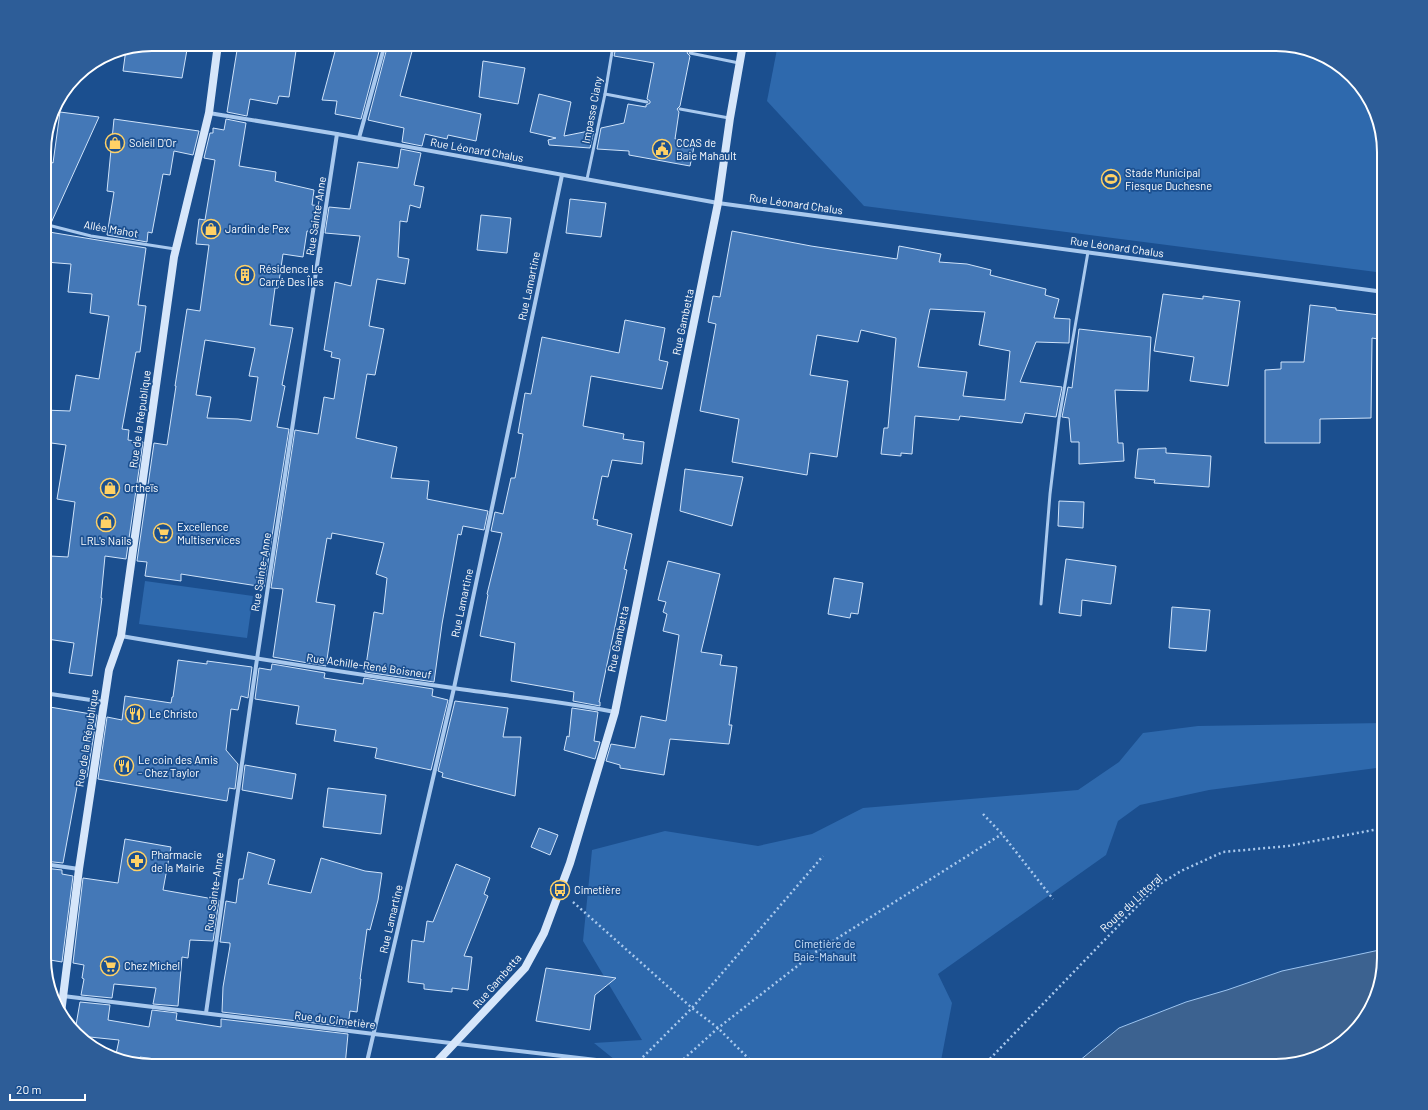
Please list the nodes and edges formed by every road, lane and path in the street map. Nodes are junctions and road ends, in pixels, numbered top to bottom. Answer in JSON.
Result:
{"nodes":[{"id":1,"x":217,"y":51,"type":"edge"},
{"id":2,"x":383,"y":51,"type":"edge"},
{"id":3,"x":612,"y":51,"type":"edge"},
{"id":4,"x":742,"y":51,"type":"edge"},
{"id":5,"x":690,"y":54,"type":"dead end"},
{"id":6,"x":739,"y":63,"type":"junction"},
{"id":7,"x":605,"y":94,"type":"junction"},
{"id":8,"x":647,"y":102,"type":"dead end"},
{"id":9,"x":680,"y":109,"type":"dead end"},
{"id":10,"x":209,"y":113,"type":"junction"},
{"id":11,"x":730,"y":118,"type":"junction"},
{"id":12,"x":337,"y":134,"type":"junction"},
{"id":13,"x":359,"y":138,"type":"junction"},
{"id":14,"x":562,"y":175,"type":"junction"},
{"id":15,"x":587,"y":179,"type":"junction"},
{"id":16,"x":718,"y":203,"type":"junction"},
{"id":17,"x":51,"y":226,"type":"edge"},
{"id":18,"x":175,"y":249,"type":"junction"},
{"id":19,"x":1088,"y":252,"type":"junction"},
{"id":20,"x":1377,"y":291,"type":"edge"},
{"id":21,"x":1041,"y":604,"type":"dead end"},
{"id":22,"x":121,"y":636,"type":"junction"},
{"id":23,"x":257,"y":659,"type":"junction"},
{"id":24,"x":454,"y":688,"type":"junction"},
{"id":25,"x":51,"y":693,"type":"edge"},
{"id":26,"x":104,"y":702,"type":"junction"},
{"id":27,"x":614,"y":712,"type":"junction"},
{"id":28,"x":983,"y":814,"type":"dead end"},
{"id":29,"x":1377,"y":829,"type":"edge"},
{"id":30,"x":1002,"y":834,"type":"junction"},
{"id":31,"x":823,"y":856,"type":"dead end"},
{"id":32,"x":51,"y":865,"type":"edge"},
{"id":33,"x":79,"y":869,"type":"junction"},
{"id":34,"x":560,"y":890,"type":"junction"},
{"id":35,"x":1054,"y":899,"type":"dead end"},
{"id":36,"x":63,"y":996,"type":"junction"},
{"id":37,"x":62,"y":1005,"type":"edge"},
{"id":38,"x":692,"y":1008,"type":"junction"},
{"id":39,"x":206,"y":1013,"type":"junction"},
{"id":40,"x":718,"y":1028,"type":"junction"},
{"id":41,"x":374,"y":1034,"type":"junction"},
{"id":42,"x":455,"y":1044,"type":"junction"},
{"id":43,"x":368,"y":1059,"type":"edge"},
{"id":44,"x":440,"y":1059,"type":"edge"},
{"id":45,"x":568,"y":1059,"type":"edge"},
{"id":46,"x":641,"y":1059,"type":"edge"},
{"id":47,"x":684,"y":1059,"type":"edge"},
{"id":48,"x":749,"y":1059,"type":"edge"},
{"id":49,"x":990,"y":1059,"type":"edge"}],
"edges":[{"from":1,"to":10,"type":"street","name":"Rue de la République"},
{"from":2,"to":13,"type":"street"},
{"from":3,"to":7,"type":"lane","name":"Impasse Ciany"},
{"from":4,"to":6,"type":"street","name":"Rue Gambetta"},
{"from":5,"to":6,"type":"lane"},
{"from":6,"to":11,"type":"street","name":"Rue Gambetta"},
{"from":7,"to":8,"type":"lane"},
{"from":7,"to":15,"type":"lane","name":"Impasse Ciany"},
{"from":9,"to":11,"type":"lane"},
{"from":10,"to":12,"type":"street","name":"Rue Léonard Chalus"},
{"from":10,"to":18,"type":"street","name":"Rue de la République"},
{"from":11,"to":16,"type":"street","name":"Rue Gambetta"},
{"from":12,"to":13,"type":"street","name":"Rue Léonard Chalus"},
{"from":12,"to":23,"type":"street","name":"Rue Sainte-Anne"},
{"from":13,"to":14,"type":"street","name":"Rue Léonard Chalus"},
{"from":14,"to":15,"type":"street","name":"Rue Léonard Chalus"},
{"from":14,"to":24,"type":"street","name":"Rue Lamartine"},
{"from":15,"to":16,"type":"street","name":"Rue Léonard Chalus"},
{"from":16,"to":19,"type":"street","name":"Rue Léonard Chalus"},
{"from":16,"to":27,"type":"street","name":"Rue Gambetta"},
{"from":17,"to":18,"type":"lane","name":"Allée Mahot"},
{"from":18,"to":22,"type":"street","name":"Rue de la République"},
{"from":19,"to":20,"type":"street","name":"Rue Léonard Chalus"},
{"from":19,"to":21,"type":"lane"},
{"from":22,"to":23,"type":"street","name":"Rue Achille-René Boisneuf"},
{"from":22,"to":26,"type":"street","name":"Rue de la République"},
{"from":23,"to":24,"type":"street","name":"Rue Achille-René Boisneuf"},
{"from":23,"to":39,"type":"street","name":"Rue Sainte-Anne"},
{"from":24,"to":27,"type":"street","name":"Rue Achille-René Boisneuf"},
{"from":24,"to":41,"type":"street","name":"Rue Lamartine"},
{"from":25,"to":26,"type":"street"},
{"from":26,"to":33,"type":"street","name":"Rue de la République"},
{"from":27,"to":34,"type":"street","name":"Rue Gambetta"},
{"from":28,"to":30,"type":"path"},
{"from":29,"to":49,"type":"path","name":"Route du Littoral"},
{"from":30,"to":35,"type":"path"},
{"from":30,"to":40,"type":"path"},
{"from":31,"to":38,"type":"path"},
{"from":32,"to":33,"type":"street"},
{"from":33,"to":36,"type":"street","name":"Rue de la République"},
{"from":34,"to":38,"type":"path"},
{"from":34,"to":42,"type":"street","name":"Rue Gambetta"},
{"from":36,"to":37,"type":"street","name":"Rue de la République"},
{"from":36,"to":39,"type":"street","name":"Rue du Cimetière"},
{"from":38,"to":40,"type":"path"},
{"from":38,"to":46,"type":"path"},
{"from":39,"to":41,"type":"street","name":"Rue du Cimetière"},
{"from":40,"to":47,"type":"path"},
{"from":40,"to":48,"type":"path"},
{"from":41,"to":42,"type":"street","name":"Rue du Cimetière"},
{"from":41,"to":43,"type":"street","name":"Rue Lamartine"},
{"from":42,"to":44,"type":"street","name":"Rue Gambetta"},
{"from":42,"to":45,"type":"street","name":"Rue du Cimetière"}]}
